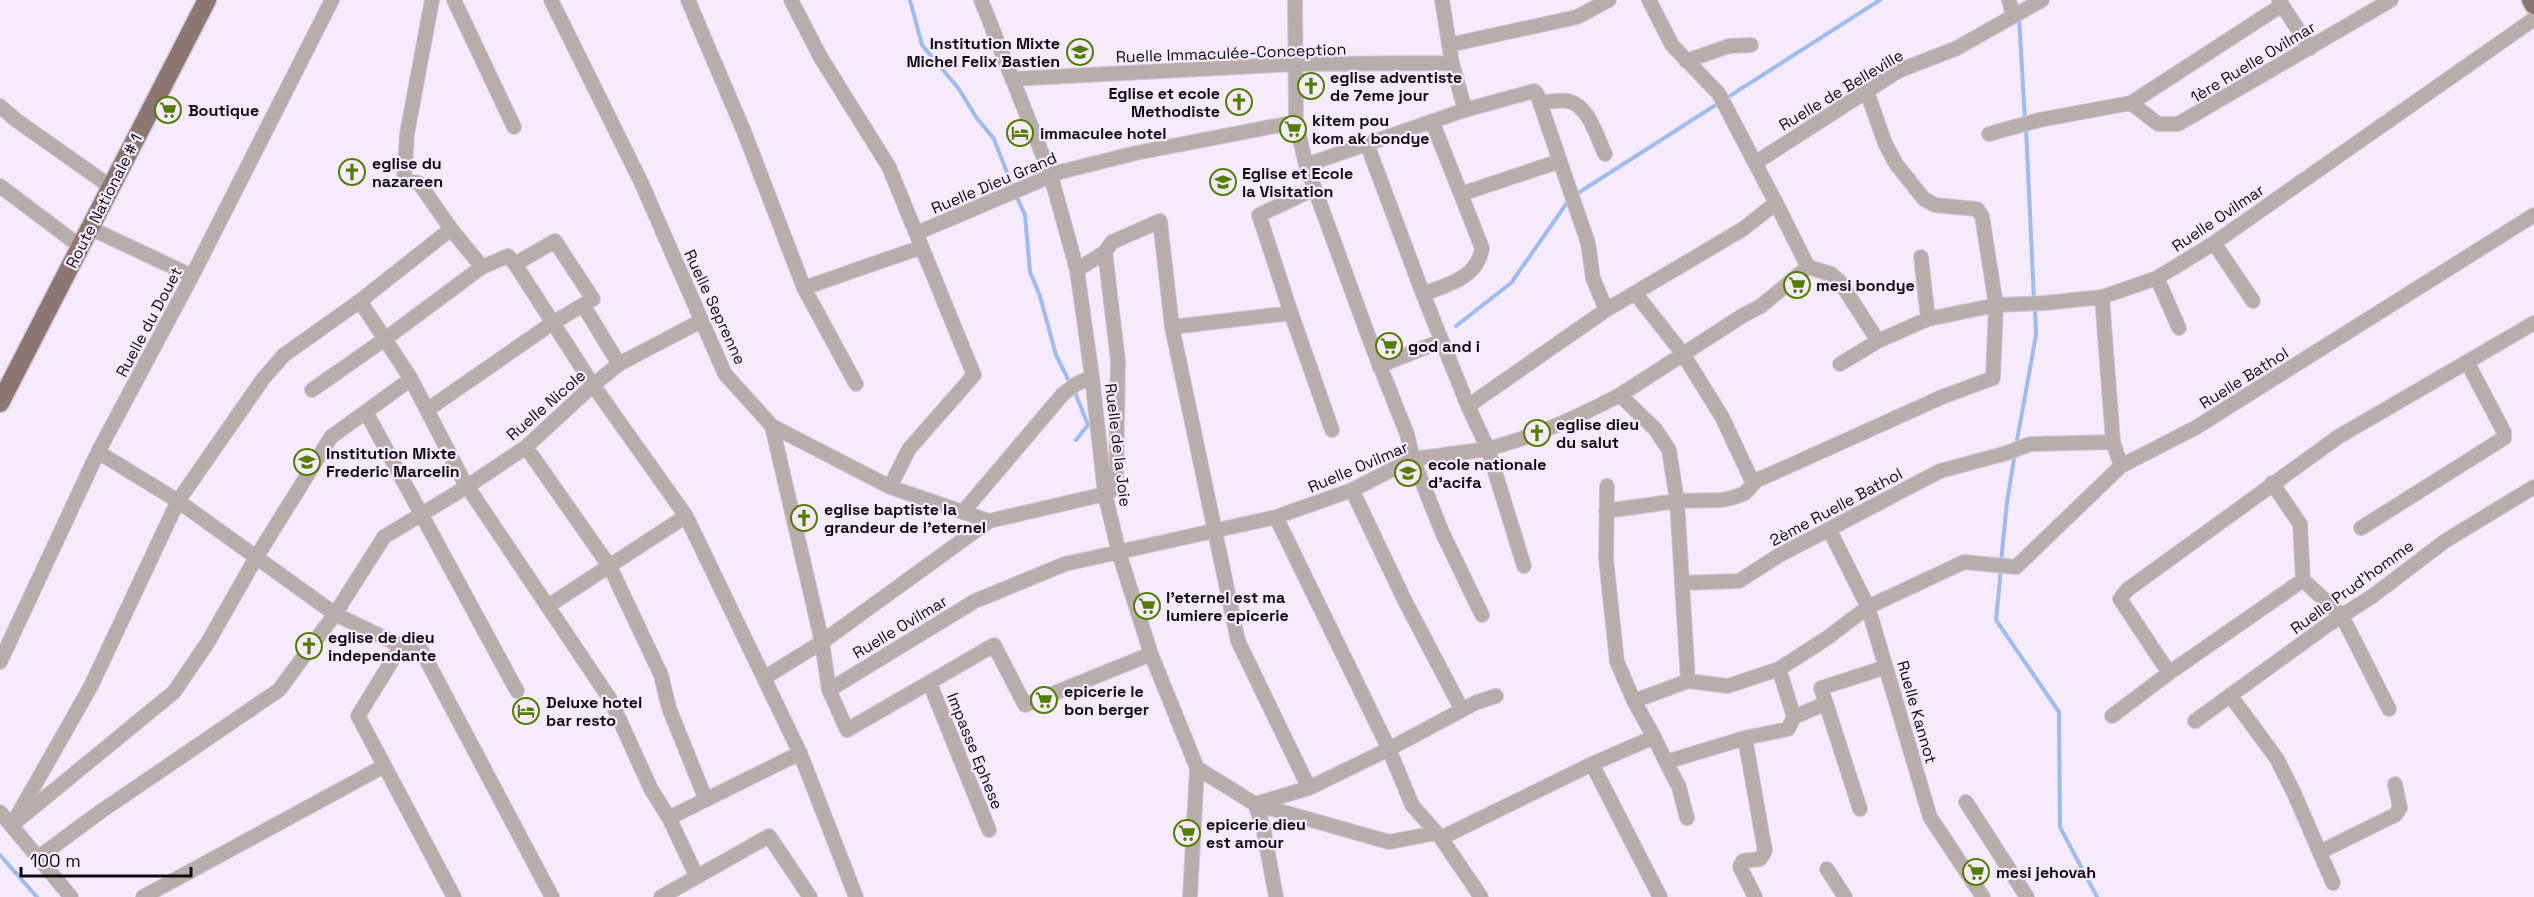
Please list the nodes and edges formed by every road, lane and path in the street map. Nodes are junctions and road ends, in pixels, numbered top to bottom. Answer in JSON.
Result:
{"nodes":[{"id":1,"x":207,"y":0,"type":"edge"},
{"id":2,"x":332,"y":0,"type":"edge"},
{"id":3,"x":432,"y":0,"type":"edge"},
{"id":4,"x":454,"y":0,"type":"edge"},
{"id":5,"x":551,"y":0,"type":"edge"},
{"id":6,"x":688,"y":0,"type":"edge"},
{"id":7,"x":791,"y":0,"type":"edge"},
{"id":8,"x":981,"y":0,"type":"edge"},
{"id":9,"x":1295,"y":0,"type":"edge"},
{"id":10,"x":1442,"y":0,"type":"edge"},
{"id":11,"x":1608,"y":0,"type":"edge"},
{"id":12,"x":1649,"y":0,"type":"edge"},
{"id":13,"x":2009,"y":0,"type":"edge"},
{"id":14,"x":2042,"y":0,"type":"edge"},
{"id":15,"x":2391,"y":0,"type":"edge"},
{"id":16,"x":2531,"y":0,"type":"edge"},
{"id":17,"x":2280,"y":2,"type":"edge"},
{"id":18,"x":2534,"y":5,"type":"edge"},
{"id":19,"x":2017,"y":14,"type":"junction"},
{"id":20,"x":2534,"y":19,"type":"edge"},
{"id":21,"x":1449,"y":45,"type":"junction"},
{"id":22,"x":1751,"y":45,"type":"dead end"},
{"id":23,"x":2310,"y":48,"type":"junction"},
{"id":24,"x":1686,"y":61,"type":"junction"},
{"id":25,"x":1452,"y":63,"type":"junction"},
{"id":26,"x":1295,"y":64,"type":"junction"},
{"id":27,"x":1012,"y":79,"type":"junction"},
{"id":28,"x":1867,"y":92,"type":"junction"},
{"id":29,"x":1540,"y":102,"type":"junction"},
{"id":30,"x":2131,"y":103,"type":"junction"},
{"id":31,"x":0,"y":106,"type":"edge"},
{"id":32,"x":1465,"y":110,"type":"junction"},
{"id":33,"x":1432,"y":121,"type":"junction"},
{"id":34,"x":1296,"y":122,"type":"junction"},
{"id":35,"x":514,"y":127,"type":"dead end"},
{"id":36,"x":1989,"y":134,"type":"dead end"},
{"id":37,"x":1367,"y":144,"type":"junction"},
{"id":38,"x":1605,"y":154,"type":"dead end"},
{"id":39,"x":1560,"y":160,"type":"junction"},
{"id":40,"x":1755,"y":163,"type":"junction"},
{"id":41,"x":1306,"y":165,"type":"junction"},
{"id":42,"x":1051,"y":176,"type":"junction"},
{"id":43,"x":0,"y":186,"type":"edge"},
{"id":44,"x":111,"y":187,"type":"junction"},
{"id":45,"x":1314,"y":189,"type":"junction"},
{"id":46,"x":1461,"y":194,"type":"junction"},
{"id":47,"x":1776,"y":203,"type":"junction"},
{"id":48,"x":2534,"y":215,"type":"edge"},
{"id":49,"x":90,"y":228,"type":"junction"},
{"id":50,"x":451,"y":229,"type":"junction"},
{"id":51,"x":917,"y":234,"type":"junction"},
{"id":52,"x":2214,"y":243,"type":"junction"},
{"id":53,"x":81,"y":247,"type":"junction"},
{"id":54,"x":922,"y":248,"type":"junction"},
{"id":55,"x":1104,"y":252,"type":"junction"},
{"id":56,"x":1921,"y":257,"type":"dead end"},
{"id":57,"x":515,"y":264,"type":"junction"},
{"id":58,"x":482,"y":267,"type":"junction"},
{"id":59,"x":1808,"y":267,"type":"junction"},
{"id":60,"x":1077,"y":270,"type":"junction"},
{"id":61,"x":192,"y":276,"type":"junction"},
{"id":62,"x":2157,"y":278,"type":"junction"},
{"id":63,"x":804,"y":288,"type":"junction"},
{"id":64,"x":1635,"y":293,"type":"junction"},
{"id":65,"x":1423,"y":294,"type":"junction"},
{"id":66,"x":2102,"y":297,"type":"junction"},
{"id":67,"x":360,"y":301,"type":"junction"},
{"id":68,"x":2253,"y":301,"type":"dead end"},
{"id":69,"x":583,"y":305,"type":"junction"},
{"id":70,"x":1996,"y":305,"type":"junction"},
{"id":71,"x":1606,"y":310,"type":"junction"},
{"id":72,"x":1291,"y":314,"type":"junction"},
{"id":73,"x":1928,"y":319,"type":"junction"},
{"id":74,"x":701,"y":321,"type":"junction"},
{"id":75,"x":2534,"y":323,"type":"edge"},
{"id":76,"x":551,"y":324,"type":"junction"},
{"id":77,"x":1172,"y":327,"type":"junction"},
{"id":78,"x":2179,"y":328,"type":"dead end"},
{"id":79,"x":385,"y":339,"type":"junction"},
{"id":80,"x":1441,"y":341,"type":"junction"},
{"id":81,"x":1878,"y":341,"type":"junction"},
{"id":82,"x":1683,"y":354,"type":"junction"},
{"id":83,"x":2467,"y":362,"type":"junction"},
{"id":84,"x":620,"y":364,"type":"junction"},
{"id":85,"x":1840,"y":364,"type":"dead end"},
{"id":86,"x":1380,"y":366,"type":"junction"},
{"id":87,"x":1092,"y":377,"type":"junction"},
{"id":88,"x":411,"y":379,"type":"junction"},
{"id":89,"x":856,"y":384,"type":"dead end"},
{"id":90,"x":593,"y":385,"type":"junction"},
{"id":91,"x":312,"y":390,"type":"dead end"},
{"id":92,"x":1620,"y":395,"type":"junction"},
{"id":93,"x":0,"y":403,"type":"edge"},
{"id":94,"x":1468,"y":406,"type":"junction"},
{"id":95,"x":427,"y":410,"type":"junction"},
{"id":96,"x":366,"y":412,"type":"junction"},
{"id":97,"x":772,"y":426,"type":"junction"},
{"id":98,"x":1332,"y":430,"type":"dead end"},
{"id":99,"x":2113,"y":442,"type":"junction"},
{"id":100,"x":526,"y":447,"type":"junction"},
{"id":101,"x":1488,"y":449,"type":"junction"},
{"id":102,"x":98,"y":452,"type":"junction"},
{"id":103,"x":1413,"y":459,"type":"junction"},
{"id":104,"x":2121,"y":466,"type":"junction"},
{"id":105,"x":1753,"y":483,"type":"junction"},
{"id":106,"x":2272,"y":483,"type":"junction"},
{"id":107,"x":468,"y":486,"type":"junction"},
{"id":108,"x":1607,"y":486,"type":"dead end"},
{"id":109,"x":890,"y":487,"type":"junction"},
{"id":110,"x":2534,"y":487,"type":"edge"},
{"id":111,"x":1352,"y":490,"type":"junction"},
{"id":112,"x":1105,"y":494,"type":"junction"},
{"id":113,"x":178,"y":501,"type":"junction"},
{"id":114,"x":1677,"y":501,"type":"junction"},
{"id":115,"x":1606,"y":511,"type":"junction"},
{"id":116,"x":963,"y":512,"type":"junction"},
{"id":117,"x":423,"y":513,"type":"junction"},
{"id":118,"x":686,"y":516,"type":"junction"},
{"id":119,"x":1276,"y":517,"type":"junction"},
{"id":120,"x":989,"y":521,"type":"junction"},
{"id":121,"x":2361,"y":528,"type":"dead end"},
{"id":122,"x":1829,"y":529,"type":"junction"},
{"id":123,"x":1214,"y":530,"type":"junction"},
{"id":124,"x":1119,"y":553,"type":"junction"},
{"id":125,"x":257,"y":556,"type":"junction"},
{"id":126,"x":1524,"y":566,"type":"dead end"},
{"id":127,"x":610,"y":567,"type":"junction"},
{"id":128,"x":2303,"y":580,"type":"junction"},
{"id":129,"x":1682,"y":583,"type":"junction"},
{"id":130,"x":548,"y":606,"type":"junction"},
{"id":131,"x":1868,"y":607,"type":"junction"},
{"id":132,"x":335,"y":614,"type":"junction"},
{"id":133,"x":1482,"y":615,"type":"dead end"},
{"id":134,"x":2342,"y":616,"type":"junction"},
{"id":135,"x":822,"y":642,"type":"junction"},
{"id":136,"x":401,"y":646,"type":"junction"},
{"id":137,"x":1151,"y":654,"type":"junction"},
{"id":138,"x":0,"y":662,"type":"edge"},
{"id":139,"x":1886,"y":667,"type":"junction"},
{"id":140,"x":1779,"y":669,"type":"junction"},
{"id":141,"x":2169,"y":673,"type":"junction"},
{"id":142,"x":764,"y":678,"type":"junction"},
{"id":143,"x":1688,"y":681,"type":"junction"},
{"id":144,"x":930,"y":684,"type":"junction"},
{"id":145,"x":829,"y":690,"type":"junction"},
{"id":146,"x":517,"y":691,"type":"dead end"},
{"id":147,"x":2230,"y":695,"type":"junction"},
{"id":148,"x":1496,"y":696,"type":"dead end"},
{"id":149,"x":1634,"y":701,"type":"junction"},
{"id":150,"x":1824,"y":705,"type":"junction"},
{"id":151,"x":2389,"y":709,"type":"dead end"},
{"id":152,"x":1462,"y":710,"type":"junction"},
{"id":153,"x":2112,"y":716,"type":"dead end"},
{"id":154,"x":1794,"y":717,"type":"junction"},
{"id":155,"x":2195,"y":722,"type":"dead end"},
{"id":156,"x":1654,"y":737,"type":"junction"},
{"id":157,"x":1745,"y":738,"type":"junction"},
{"id":158,"x":1389,"y":749,"type":"junction"},
{"id":159,"x":800,"y":753,"type":"junction"},
{"id":160,"x":1666,"y":762,"type":"junction"},
{"id":161,"x":1592,"y":765,"type":"junction"},
{"id":162,"x":384,"y":766,"type":"junction"},
{"id":163,"x":1197,"y":768,"type":"junction"},
{"id":164,"x":2395,"y":784,"type":"dead end"},
{"id":165,"x":1309,"y":788,"type":"junction"},
{"id":166,"x":706,"y":800,"type":"junction"},
{"id":167,"x":1966,"y":802,"type":"dead end"},
{"id":168,"x":1255,"y":804,"type":"junction"},
{"id":169,"x":1860,"y":809,"type":"dead end"},
{"id":170,"x":0,"y":812,"type":"edge"},
{"id":171,"x":669,"y":818,"type":"junction"},
{"id":172,"x":1687,"y":818,"type":"dead end"},
{"id":173,"x":12,"y":825,"type":"junction"},
{"id":174,"x":989,"y":830,"type":"dead end"},
{"id":175,"x":1438,"y":836,"type":"junction"},
{"id":176,"x":2320,"y":852,"type":"junction"},
{"id":177,"x":39,"y":857,"type":"junction"},
{"id":178,"x":1827,"y":869,"type":"dead end"},
{"id":179,"x":696,"y":875,"type":"junction"},
{"id":180,"x":2333,"y":883,"type":"dead end"},
{"id":181,"x":447,"y":895,"type":"edge"},
{"id":182,"x":71,"y":897,"type":"edge"},
{"id":183,"x":143,"y":897,"type":"edge"},
{"id":184,"x":552,"y":897,"type":"edge"},
{"id":185,"x":661,"y":897,"type":"edge"},
{"id":186,"x":810,"y":897,"type":"edge"},
{"id":187,"x":856,"y":897,"type":"edge"},
{"id":188,"x":1190,"y":897,"type":"edge"},
{"id":189,"x":1276,"y":897,"type":"edge"},
{"id":190,"x":1481,"y":897,"type":"edge"},
{"id":191,"x":1660,"y":897,"type":"edge"},
{"id":192,"x":1755,"y":897,"type":"edge"},
{"id":193,"x":1845,"y":897,"type":"edge"},
{"id":194,"x":1983,"y":897,"type":"edge"},
{"id":195,"x":2027,"y":897,"type":"edge"}],
"edges":[{"from":1,"to":44,"type":"main road","name":"Route Nationale # 1"},
{"from":2,"to":61,"type":"street","name":"Ruelle du Douet"},
{"from":3,"to":50,"type":"street"},
{"from":4,"to":35,"type":"street"},
{"from":5,"to":74,"type":"street","name":"Ruelle Seprenne"},
{"from":6,"to":63,"type":"street"},
{"from":7,"to":51,"type":"street"},
{"from":8,"to":27,"type":"street","name":"Ruelle de la Joie"},
{"from":9,"to":26,"type":"street"},
{"from":10,"to":21,"type":"street"},
{"from":11,"to":21,"type":"street"},
{"from":12,"to":24,"type":"street"},
{"from":13,"to":19,"type":"street"},
{"from":14,"to":19,"type":"street","name":"Ruelle de Belleville"},
{"from":15,"to":23,"type":"street","name":"1ère Ruelle Ovilmar"},
{"from":16,"to":18,"type":"main road"},
{"from":17,"to":23,"type":"street"},
{"from":17,"to":30,"type":"street"},
{"from":19,"to":28,"type":"street","name":"Ruelle de Belleville"},
{"from":20,"to":52,"type":"street","name":"Ruelle Ovilmar"},
{"from":21,"to":25,"type":"street"},
{"from":22,"to":24,"type":"street"},
{"from":23,"to":30,"type":"street","name":"1ère Ruelle Ovilmar"},
{"from":24,"to":40,"type":"street"},
{"from":25,"to":26,"type":"street","name":"Ruelle Immaculée-Conception"},
{"from":25,"to":32,"type":"street"},
{"from":26,"to":27,"type":"street","name":"Ruelle Immaculée-Conception"},
{"from":26,"to":34,"type":"street"},
{"from":27,"to":42,"type":"street","name":"Ruelle de la Joie"},
{"from":28,"to":40,"type":"street","name":"Ruelle de Belleville"},
{"from":28,"to":70,"type":"street"},
{"from":29,"to":32,"type":"street"},
{"from":29,"to":38,"type":"street"},
{"from":29,"to":39,"type":"street"},
{"from":30,"to":36,"type":"street"},
{"from":31,"to":44,"type":"street"},
{"from":32,"to":33,"type":"street"},
{"from":33,"to":37,"type":"street"},
{"from":33,"to":46,"type":"street"},
{"from":34,"to":41,"type":"street"},
{"from":34,"to":42,"type":"street","name":"Ruelle Dieu Grand"},
{"from":37,"to":41,"type":"street"},
{"from":37,"to":65,"type":"street"},
{"from":39,"to":46,"type":"street"},
{"from":39,"to":71,"type":"street"},
{"from":40,"to":47,"type":"street"},
{"from":41,"to":45,"type":"street"},
{"from":42,"to":51,"type":"street","name":"Ruelle Dieu Grand"},
{"from":42,"to":60,"type":"street","name":"Ruelle de la Joie"},
{"from":43,"to":53,"type":"street"},
{"from":44,"to":49,"type":"main road","name":"Route Nationale # 1"},
{"from":45,"to":72,"type":"street"},
{"from":45,"to":86,"type":"street"},
{"from":46,"to":65,"type":"street"},
{"from":47,"to":59,"type":"street"},
{"from":47,"to":64,"type":"street"},
{"from":48,"to":104,"type":"street","name":"Ruelle Bathol"},
{"from":49,"to":53,"type":"main road","name":"Route Nationale # 1"},
{"from":49,"to":61,"type":"street"},
{"from":50,"to":58,"type":"street"},
{"from":50,"to":67,"type":"street"},
{"from":51,"to":54,"type":"street"},
{"from":52,"to":62,"type":"street","name":"Ruelle Ovilmar"},
{"from":52,"to":68,"type":"street"},
{"from":53,"to":93,"type":"main road","name":"Route Nationale # 1"},
{"from":54,"to":63,"type":"street"},
{"from":54,"to":109,"type":"street"},
{"from":55,"to":60,"type":"street"},
{"from":55,"to":77,"type":"street"},
{"from":55,"to":112,"type":"street"},
{"from":56,"to":73,"type":"street"},
{"from":57,"to":58,"type":"street"},
{"from":57,"to":69,"type":"street"},
{"from":57,"to":76,"type":"street"},
{"from":58,"to":79,"type":"street"},
{"from":59,"to":81,"type":"street"},
{"from":59,"to":82,"type":"street","name":"Ruelle Ovilmar"},
{"from":60,"to":87,"type":"street","name":"Ruelle de la Joie"},
{"from":61,"to":102,"type":"street","name":"Ruelle du Douet"},
{"from":62,"to":66,"type":"street","name":"Ruelle Ovilmar"},
{"from":62,"to":78,"type":"street"},
{"from":63,"to":89,"type":"street"},
{"from":64,"to":71,"type":"street"},
{"from":64,"to":82,"type":"street"},
{"from":65,"to":80,"type":"street"},
{"from":66,"to":70,"type":"street","name":"Ruelle Ovilmar"},
{"from":66,"to":99,"type":"street"},
{"from":67,"to":79,"type":"street"},
{"from":67,"to":113,"type":"street"},
{"from":69,"to":76,"type":"street"},
{"from":69,"to":84,"type":"street"},
{"from":70,"to":73,"type":"street","name":"Ruelle Ovilmar"},
{"from":70,"to":105,"type":"street"},
{"from":71,"to":94,"type":"street"},
{"from":72,"to":77,"type":"street"},
{"from":72,"to":98,"type":"street"},
{"from":73,"to":81,"type":"street","name":"Ruelle Ovilmar"},
{"from":74,"to":84,"type":"street","name":"Ruelle Nicole"},
{"from":74,"to":97,"type":"street","name":"Ruelle Seprenne"},
{"from":75,"to":83,"type":"street"},
{"from":76,"to":90,"type":"street"},
{"from":76,"to":95,"type":"street"},
{"from":77,"to":123,"type":"street"},
{"from":79,"to":88,"type":"street"},
{"from":79,"to":91,"type":"street"},
{"from":80,"to":86,"type":"street"},
{"from":80,"to":94,"type":"street"},
{"from":81,"to":85,"type":"street","name":"Ruelle Ovilmar"},
{"from":82,"to":92,"type":"street","name":"Ruelle Ovilmar"},
{"from":82,"to":105,"type":"street"},
{"from":83,"to":106,"type":"street"},
{"from":83,"to":121,"type":"street"},
{"from":84,"to":90,"type":"street","name":"Ruelle Nicole"},
{"from":86,"to":103,"type":"street"},
{"from":87,"to":112,"type":"street","name":"Ruelle de la Joie"},
{"from":87,"to":116,"type":"street"},
{"from":88,"to":95,"type":"street"},
{"from":88,"to":96,"type":"street"},
{"from":90,"to":100,"type":"street","name":"Ruelle Nicole"},
{"from":90,"to":118,"type":"street"},
{"from":92,"to":101,"type":"street","name":"Ruelle Ovilmar"},
{"from":92,"to":114,"type":"street"},
{"from":94,"to":101,"type":"street"},
{"from":95,"to":107,"type":"street"},
{"from":96,"to":117,"type":"street"},
{"from":96,"to":125,"type":"street"},
{"from":97,"to":109,"type":"street","name":"Ruelle Seprenne"},
{"from":97,"to":135,"type":"street"},
{"from":99,"to":104,"type":"street"},
{"from":99,"to":122,"type":"street","name":"2ème Ruelle Bathol"},
{"from":100,"to":107,"type":"street","name":"Ruelle Nicole"},
{"from":100,"to":127,"type":"street"},
{"from":101,"to":103,"type":"street","name":"Ruelle Ovilmar"},
{"from":101,"to":126,"type":"street"},
{"from":102,"to":113,"type":"street"},
{"from":102,"to":138,"type":"street","name":"Ruelle du Douet"},
{"from":103,"to":111,"type":"street","name":"Ruelle Ovilmar"},
{"from":103,"to":133,"type":"street"},
{"from":104,"to":131,"type":"street","name":"Ruelle Bathol"},
{"from":105,"to":114,"type":"street"},
{"from":106,"to":128,"type":"street"},
{"from":106,"to":141,"type":"street"},
{"from":107,"to":117,"type":"street","name":"Ruelle Nicole"},
{"from":107,"to":130,"type":"street"},
{"from":108,"to":115,"type":"street"},
{"from":109,"to":116,"type":"street","name":"Ruelle Seprenne"},
{"from":110,"to":134,"type":"street","name":"Ruelle Prud'homme"},
{"from":111,"to":119,"type":"street","name":"Ruelle Ovilmar"},
{"from":111,"to":152,"type":"street"},
{"from":112,"to":120,"type":"street"},
{"from":112,"to":124,"type":"street","name":"Ruelle de la Joie"},
{"from":113,"to":125,"type":"street"},
{"from":113,"to":173,"type":"street"},
{"from":114,"to":115,"type":"street"},
{"from":114,"to":129,"type":"street"},
{"from":115,"to":149,"type":"street"},
{"from":116,"to":120,"type":"street","name":"Ruelle Seprenne"},
{"from":117,"to":132,"type":"street","name":"Ruelle Nicole"},
{"from":117,"to":146,"type":"street"},
{"from":118,"to":127,"type":"street"},
{"from":118,"to":142,"type":"street"},
{"from":119,"to":123,"type":"street","name":"Ruelle Ovilmar"},
{"from":119,"to":158,"type":"street"},
{"from":120,"to":135,"type":"street"},
{"from":122,"to":129,"type":"street","name":"2ème Ruelle Bathol"},
{"from":122,"to":131,"type":"street","name":"Ruelle Kannot"},
{"from":123,"to":124,"type":"street","name":"Ruelle Ovilmar"},
{"from":123,"to":165,"type":"street"},
{"from":124,"to":137,"type":"street","name":"Ruelle de la Joie"},
{"from":124,"to":145,"type":"street","name":"Ruelle Ovilmar"},
{"from":125,"to":132,"type":"street"},
{"from":125,"to":173,"type":"street"},
{"from":127,"to":130,"type":"street"},
{"from":127,"to":166,"type":"street"},
{"from":128,"to":134,"type":"street"},
{"from":128,"to":141,"type":"street"},
{"from":129,"to":143,"type":"street"},
{"from":130,"to":171,"type":"street"},
{"from":131,"to":139,"type":"street","name":"Ruelle Kannot"},
{"from":131,"to":140,"type":"street","name":"Ruelle Bathol"},
{"from":132,"to":136,"type":"street"},
{"from":132,"to":177,"type":"street"},
{"from":134,"to":147,"type":"street","name":"Ruelle Prud'homme"},
{"from":134,"to":151,"type":"street"},
{"from":135,"to":142,"type":"street"},
{"from":135,"to":145,"type":"street"},
{"from":136,"to":162,"type":"street"},
{"from":136,"to":184,"type":"street"},
{"from":137,"to":144,"type":"street"},
{"from":137,"to":163,"type":"street","name":"Ruelle de la Joie"},
{"from":139,"to":150,"type":"street"},
{"from":139,"to":194,"type":"street","name":"Ruelle Kannot"},
{"from":140,"to":143,"type":"street","name":"Ruelle Bathol"},
{"from":140,"to":154,"type":"street"},
{"from":141,"to":153,"type":"street"},
{"from":142,"to":159,"type":"street"},
{"from":143,"to":149,"type":"street"},
{"from":144,"to":145,"type":"street"},
{"from":144,"to":174,"type":"street","name":"Impasse Ephese"},
{"from":147,"to":155,"type":"street","name":"Ruelle Prud'homme"},
{"from":147,"to":176,"type":"street"},
{"from":148,"to":152,"type":"street"},
{"from":149,"to":156,"type":"street"},
{"from":150,"to":154,"type":"street"},
{"from":150,"to":169,"type":"street"},
{"from":152,"to":158,"type":"street"},
{"from":154,"to":157,"type":"street"},
{"from":156,"to":160,"type":"street"},
{"from":156,"to":161,"type":"street"},
{"from":157,"to":160,"type":"street"},
{"from":157,"to":192,"type":"street"},
{"from":158,"to":165,"type":"street"},
{"from":158,"to":175,"type":"street"},
{"from":159,"to":166,"type":"street"},
{"from":159,"to":187,"type":"street"},
{"from":160,"to":172,"type":"street"},
{"from":161,"to":175,"type":"street"},
{"from":161,"to":191,"type":"street"},
{"from":162,"to":181,"type":"street"},
{"from":162,"to":183,"type":"street"},
{"from":163,"to":168,"type":"street"},
{"from":163,"to":188,"type":"street","name":"Ruelle de la Joie"},
{"from":164,"to":176,"type":"street"},
{"from":165,"to":168,"type":"street"},
{"from":166,"to":171,"type":"street"},
{"from":167,"to":195,"type":"street"},
{"from":168,"to":175,"type":"street"},
{"from":168,"to":189,"type":"street"},
{"from":170,"to":173,"type":"street"},
{"from":171,"to":179,"type":"street"},
{"from":173,"to":177,"type":"street"},
{"from":175,"to":190,"type":"street"},
{"from":176,"to":180,"type":"street"},
{"from":177,"to":182,"type":"street"},
{"from":178,"to":193,"type":"street"},
{"from":179,"to":185,"type":"street"},
{"from":179,"to":186,"type":"street"}]}
